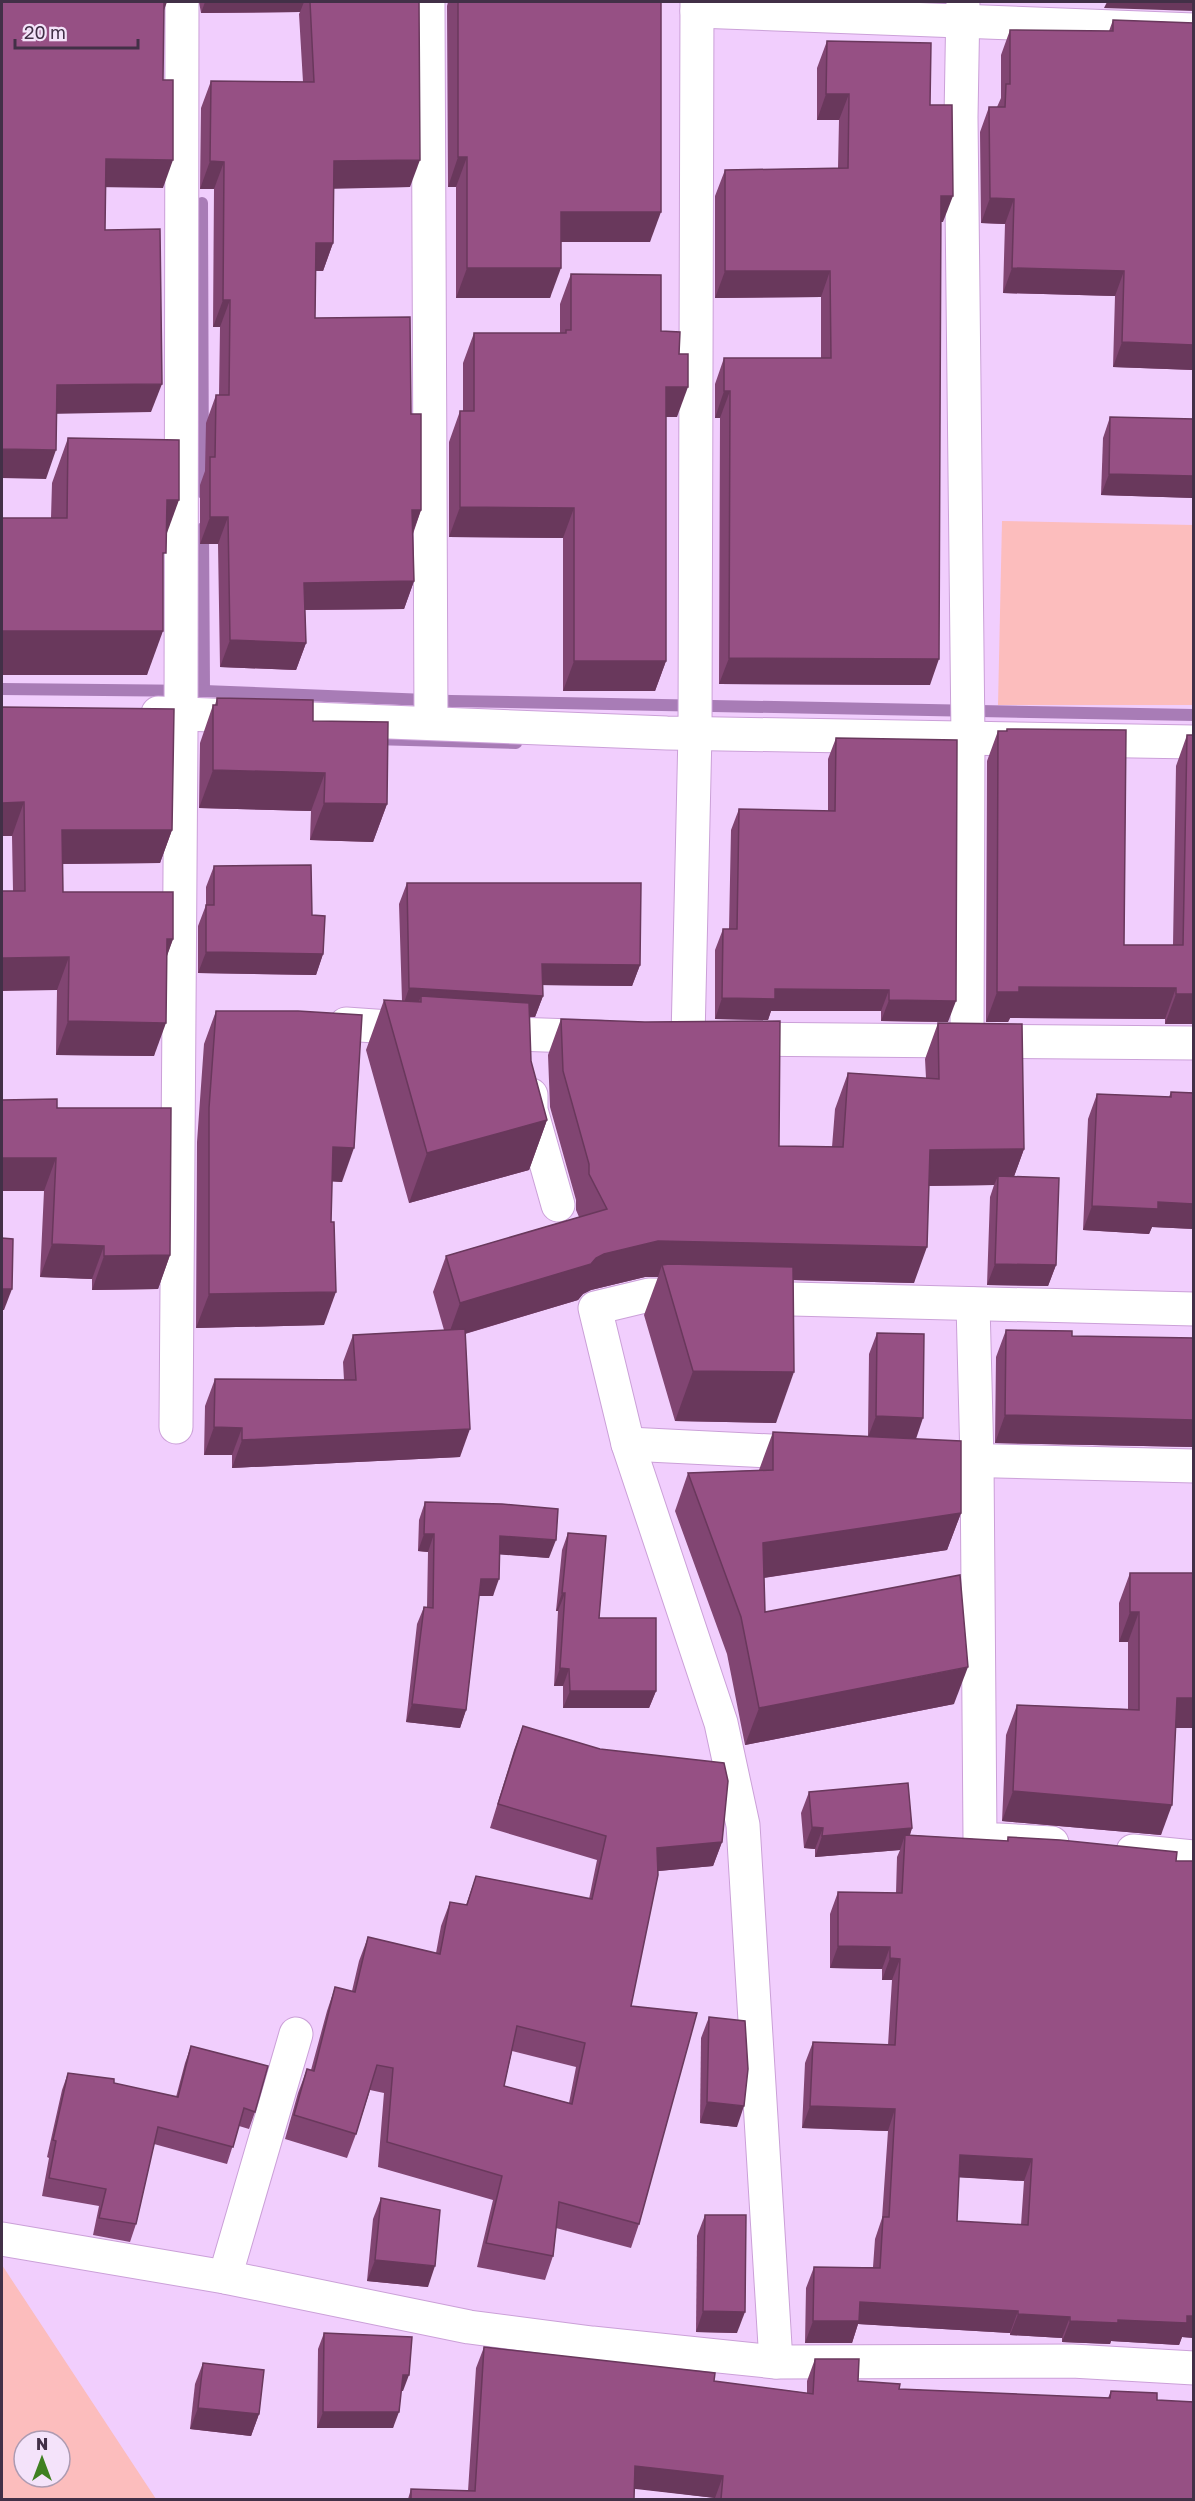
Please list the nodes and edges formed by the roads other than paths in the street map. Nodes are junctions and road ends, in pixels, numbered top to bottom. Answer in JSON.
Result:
{"nodes":[{"id":1,"x":182,"y":2,"type":"edge"},
{"id":2,"x":428,"y":2,"type":"edge"},
{"id":3,"x":697,"y":6,"type":"edge"},
{"id":4,"x":963,"y":11,"type":"edge"},
{"id":5,"x":1194,"y":30,"type":"edge"},
{"id":6,"x":180,"y":711,"type":"junction"},
{"id":7,"x":126,"y":713,"type":"edge"},
{"id":8,"x":431,"y":723,"type":"junction"},
{"id":9,"x":695,"y":734,"type":"junction"},
{"id":10,"x":968,"y":738,"type":"junction"},
{"id":11,"x":1194,"y":742,"type":"edge"},
{"id":12,"x":346,"y":1024,"type":"edge"},
{"id":13,"x":529,"y":1036,"type":"junction"},
{"id":14,"x":688,"y":1038,"type":"junction"},
{"id":15,"x":967,"y":1041,"type":"junction"},
{"id":16,"x":1194,"y":1043,"type":"edge"},
{"id":17,"x":558,"y":1205,"type":"dead end"},
{"id":18,"x":973,"y":1304,"type":"junction"},
{"id":19,"x":1194,"y":1309,"type":"edge"},
{"id":20,"x":176,"y":1427,"type":"dead end"},
{"id":21,"x":628,"y":1444,"type":"junction"},
{"id":22,"x":837,"y":1454,"type":"edge"},
{"id":23,"x":930,"y":1459,"type":"edge"},
{"id":24,"x":977,"y":1461,"type":"junction"},
{"id":25,"x":1194,"y":1466,"type":"edge"},
{"id":26,"x":1194,"y":1857,"type":"edge"},
{"id":27,"x":296,"y":2034,"type":"dead end"},
{"id":28,"x":2,"y":2239,"type":"edge"},
{"id":29,"x":225,"y":2277,"type":"junction"},
{"id":30,"x":776,"y":2362,"type":"junction"},
{"id":31,"x":1194,"y":2368,"type":"edge"}],
"edges":[{"from":1,"to":6,"type":"street"},
{"from":2,"to":8,"type":"street"},
{"from":3,"to":4,"type":"street"},
{"from":3,"to":9,"type":"street"},
{"from":4,"to":5,"type":"street"},
{"from":4,"to":10,"type":"street"},
{"from":6,"to":7,"type":"street"},
{"from":6,"to":8,"type":"street"},
{"from":6,"to":20,"type":"street"},
{"from":8,"to":9,"type":"street"},
{"from":9,"to":10,"type":"street"},
{"from":9,"to":14,"type":"street"},
{"from":10,"to":11,"type":"street"},
{"from":10,"to":15,"type":"street"},
{"from":12,"to":13,"type":"street"},
{"from":13,"to":14,"type":"street"},
{"from":13,"to":17,"type":"street"},
{"from":14,"to":15,"type":"street"},
{"from":15,"to":16,"type":"street"},
{"from":18,"to":19,"type":"street"},
{"from":18,"to":21,"type":"street"},
{"from":18,"to":24,"type":"street"},
{"from":21,"to":22,"type":"street"},
{"from":21,"to":30,"type":"street"},
{"from":23,"to":24,"type":"street"},
{"from":24,"to":25,"type":"street"},
{"from":24,"to":26,"type":"street"},
{"from":27,"to":29,"type":"street"},
{"from":28,"to":29,"type":"street"},
{"from":29,"to":30,"type":"street"},
{"from":30,"to":31,"type":"street"}]}
